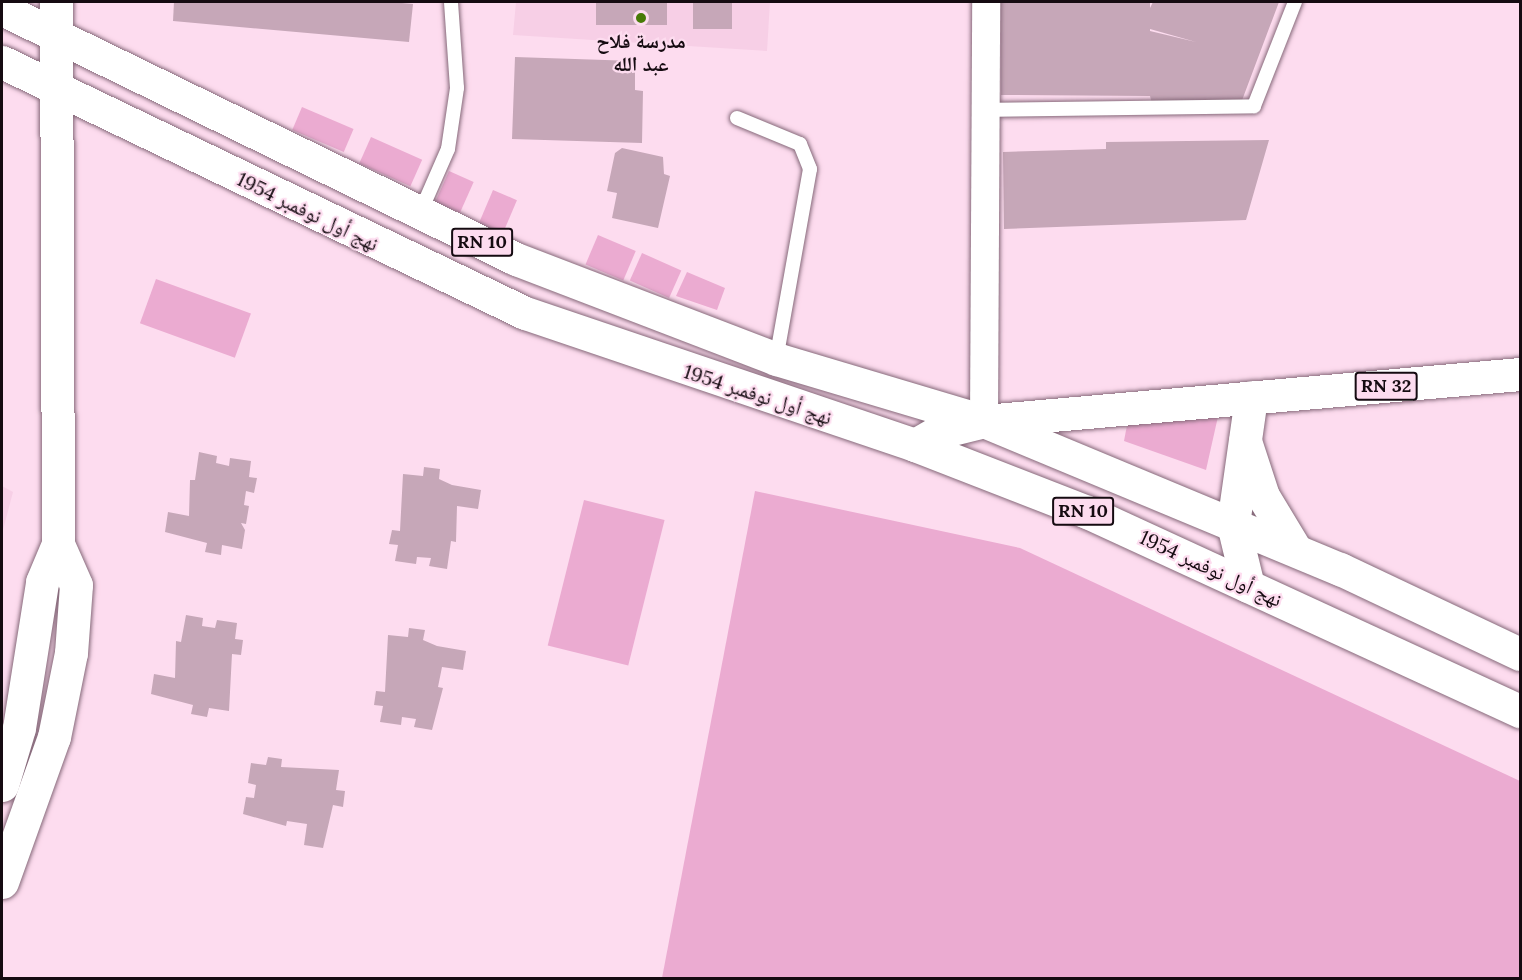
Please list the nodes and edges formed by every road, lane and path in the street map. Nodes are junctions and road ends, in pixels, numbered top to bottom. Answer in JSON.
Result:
{"nodes":[{"id":1,"x":56,"y":2,"type":"edge"},
{"id":2,"x":450,"y":2,"type":"edge"},
{"id":3,"x":986,"y":2,"type":"edge"},
{"id":4,"x":1295,"y":2,"type":"edge"},
{"id":5,"x":2,"y":9,"type":"edge"},
{"id":6,"x":56,"y":36,"type":"junction"},
{"id":7,"x":2,"y":62,"type":"edge"},
{"id":8,"x":55,"y":88,"type":"junction"},
{"id":9,"x":984,"y":110,"type":"junction"},
{"id":10,"x":737,"y":118,"type":"dead end"},
{"id":11,"x":420,"y":213,"type":"junction"},
{"id":12,"x":776,"y":359,"type":"junction"},
{"id":13,"x":1521,"y":374,"type":"edge"},
{"id":14,"x":1251,"y":397,"type":"junction"},
{"id":15,"x":984,"y":421,"type":"junction"},
{"id":16,"x":1244,"y":436,"type":"junction"},
{"id":17,"x":915,"y":445,"type":"junction"},
{"id":18,"x":1233,"y":524,"type":"junction"},
{"id":19,"x":58,"y":544,"type":"junction"},
{"id":20,"x":1295,"y":549,"type":"junction"},
{"id":21,"x":1248,"y":586,"type":"junction"},
{"id":22,"x":1521,"y":654,"type":"edge"},
{"id":23,"x":1521,"y":711,"type":"edge"},
{"id":24,"x":2,"y":785,"type":"edge"},
{"id":25,"x":2,"y":882,"type":"edge"}],
"edges":[{"from":1,"to":6,"type":"main road"},
{"from":2,"to":11,"type":"lane"},
{"from":3,"to":9,"type":"street"},
{"from":4,"to":9,"type":"lane"},
{"from":5,"to":6,"type":"main road","name":"نهج أول نوفمبر 1954","number":"RN 10"},
{"from":6,"to":8,"type":"main road"},
{"from":6,"to":11,"type":"main road","name":"نهج أول نوفمبر 1954","number":"RN 10"},
{"from":7,"to":8,"type":"main road","name":"نهج أول نوفمبر 1954","number":"RN 10"},
{"from":8,"to":17,"type":"main road","name":"نهج أول نوفمبر 1954","number":"RN 10"},
{"from":8,"to":19,"type":"main road"},
{"from":9,"to":15,"type":"street"},
{"from":10,"to":12,"type":"lane"},
{"from":11,"to":12,"type":"main road","name":"نهج أول نوفمبر 1954","number":"RN 10"},
{"from":12,"to":15,"type":"main road","name":"نهج أول نوفمبر 1954","number":"RN 10"},
{"from":13,"to":14,"type":"main road","number":"RN 32"},
{"from":14,"to":15,"type":"main road","number":"RN 32"},
{"from":14,"to":16,"type":"main road"},
{"from":15,"to":17,"type":"main road","number":"RN 32"},
{"from":15,"to":18,"type":"main road","name":"نهج أول نوفمبر 1954","number":"RN 10"},
{"from":16,"to":18,"type":"main road"},
{"from":16,"to":20,"type":"main road"},
{"from":17,"to":21,"type":"main road","name":"نهج أول نوفمبر 1954","number":"RN 10"},
{"from":18,"to":20,"type":"main road","name":"نهج أول نوفمبر 1954","number":"RN 10"},
{"from":18,"to":21,"type":"main road"},
{"from":19,"to":24,"type":"main road"},
{"from":19,"to":25,"type":"main road"},
{"from":20,"to":22,"type":"main road","name":"نهج أول نوفمبر 1954","number":"RN 10"},
{"from":21,"to":23,"type":"main road","name":"نهج أول نوفمبر 1954","number":"RN 10"}]}
